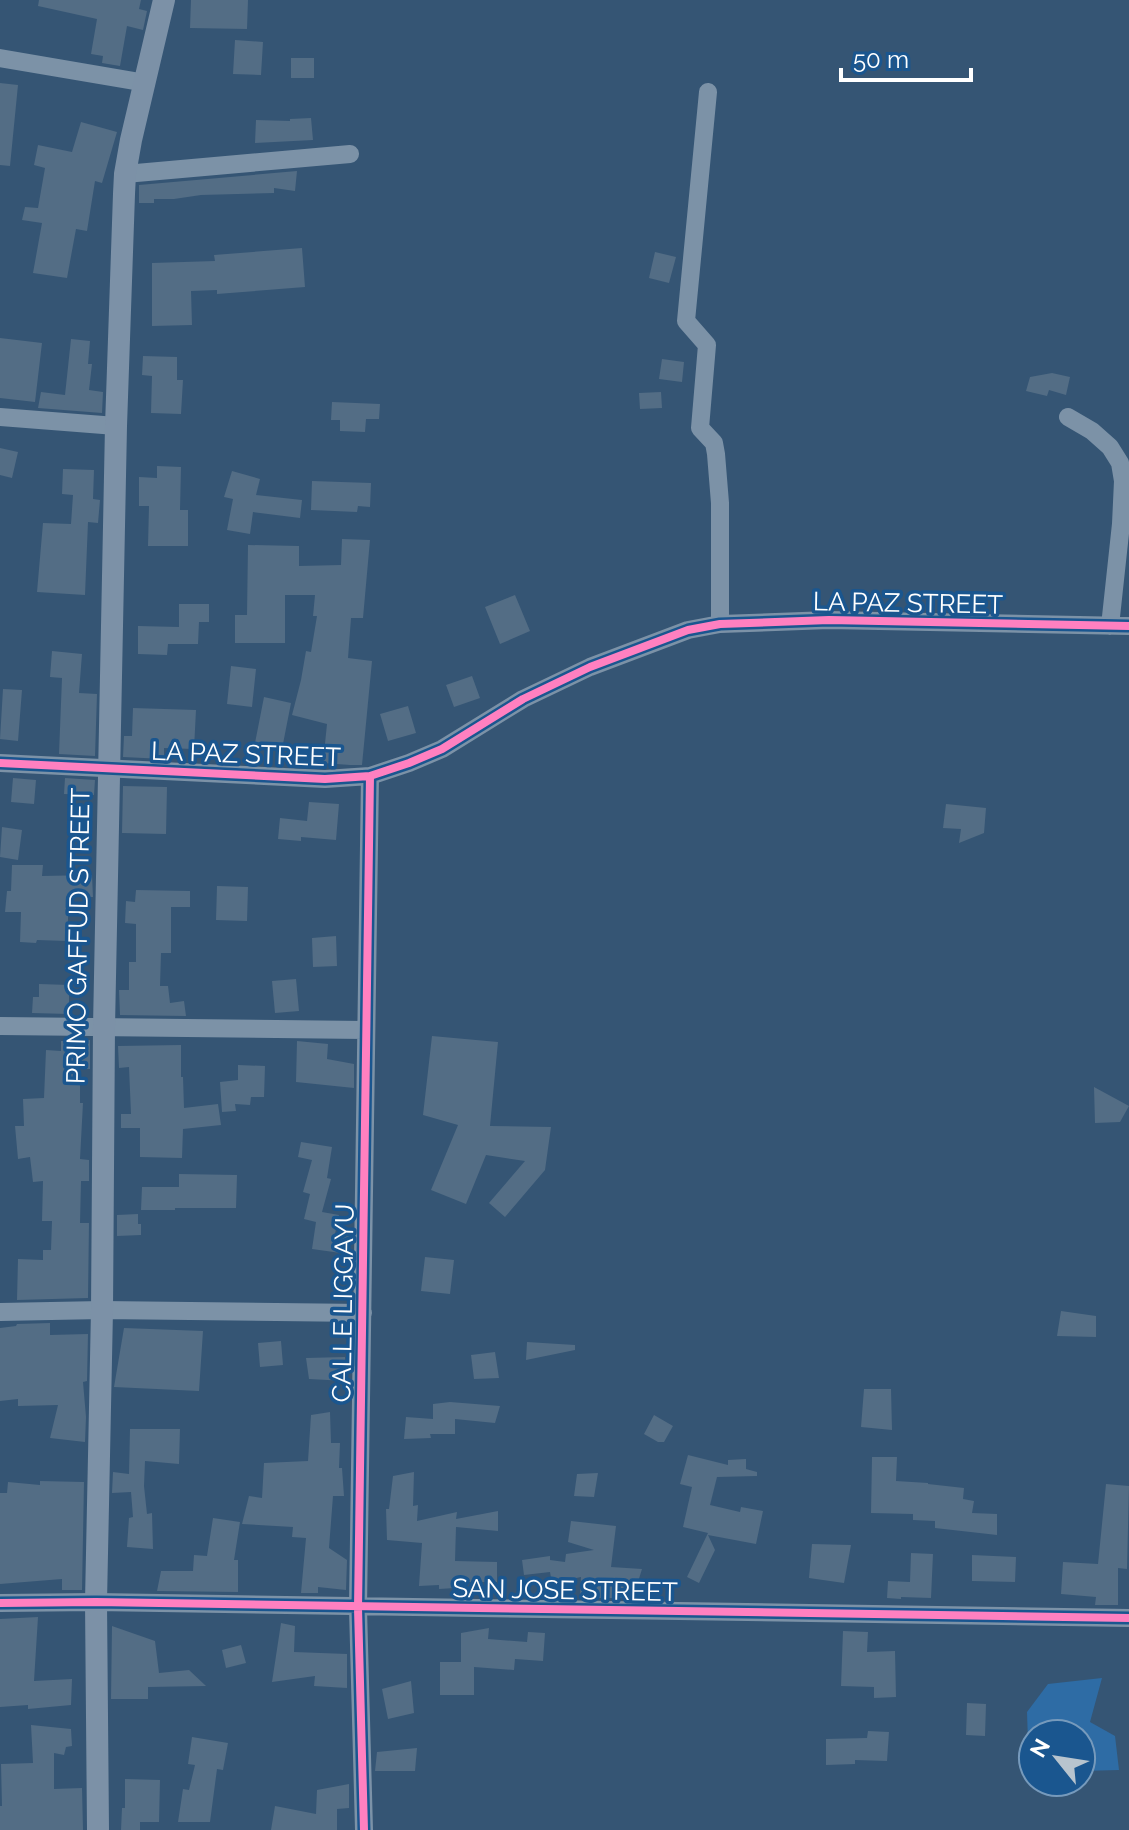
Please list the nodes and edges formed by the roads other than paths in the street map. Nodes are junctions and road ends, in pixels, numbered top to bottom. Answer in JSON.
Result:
{"nodes":[{"id":1,"x":164,"y":0,"type":"edge"},
{"id":2,"x":0,"y":58,"type":"edge"},
{"id":3,"x":146,"y":83,"type":"junction"},
{"id":4,"x":708,"y":92,"type":"dead end"},
{"id":5,"x":350,"y":154,"type":"dead end"},
{"id":6,"x":125,"y":174,"type":"junction"},
{"id":7,"x":0,"y":417,"type":"edge"},
{"id":8,"x":1068,"y":417,"type":"dead end"},
{"id":9,"x":116,"y":426,"type":"junction"},
{"id":10,"x":720,"y":624,"type":"junction"},
{"id":11,"x":1120,"y":626,"type":"edge"},
{"id":12,"x":0,"y":763,"type":"edge"},
{"id":13,"x":108,"y":768,"type":"junction"},
{"id":14,"x":370,"y":776,"type":"junction"},
{"id":15,"x":0,"y":1026,"type":"edge"},
{"id":16,"x":104,"y":1027,"type":"junction"},
{"id":17,"x":365,"y":1030,"type":"junction"},
{"id":18,"x":102,"y":1310,"type":"junction"},
{"id":19,"x":0,"y":1312,"type":"edge"},
{"id":20,"x":363,"y":1313,"type":"junction"},
{"id":21,"x":96,"y":1602,"type":"junction"},
{"id":22,"x":0,"y":1603,"type":"edge"},
{"id":23,"x":358,"y":1608,"type":"junction"},
{"id":24,"x":1129,"y":1618,"type":"edge"},
{"id":25,"x":98,"y":1830,"type":"edge"},
{"id":26,"x":364,"y":1830,"type":"edge"}],
"edges":[{"from":1,"to":3,"type":"main road","name":"PRIMO GAFFUD STREET"},
{"from":2,"to":3,"type":"street"},
{"from":3,"to":6,"type":"main road","name":"PRIMO GAFFUD STREET"},
{"from":4,"to":10,"type":"street"},
{"from":5,"to":6,"type":"street"},
{"from":6,"to":9,"type":"main road","name":"PRIMO GAFFUD STREET"},
{"from":7,"to":9,"type":"street"},
{"from":8,"to":11,"type":"street"},
{"from":9,"to":13,"type":"main road","name":"PRIMO GAFFUD STREET"},
{"from":10,"to":11,"type":"street","name":"LA PAZ STREET"},
{"from":10,"to":14,"type":"street","name":"LA PAZ STREET"},
{"from":12,"to":13,"type":"street","name":"LA PAZ STREET"},
{"from":13,"to":14,"type":"street","name":"LA PAZ STREET"},
{"from":13,"to":16,"type":"main road","name":"PRIMO GAFFUD STREET"},
{"from":14,"to":17,"type":"street","name":"CALLE LIGGAYU"},
{"from":15,"to":16,"type":"street"},
{"from":16,"to":17,"type":"street"},
{"from":16,"to":18,"type":"main road","name":"PRIMO GAFFUD STREET"},
{"from":17,"to":20,"type":"street","name":"CALLE LIGGAYU"},
{"from":18,"to":19,"type":"street"},
{"from":18,"to":20,"type":"street"},
{"from":18,"to":21,"type":"main road","name":"PRIMO GAFFUD STREET"},
{"from":20,"to":23,"type":"street","name":"CALLE LIGGAYU"},
{"from":21,"to":22,"type":"street","name":"SAN JOSE STREET"},
{"from":21,"to":23,"type":"street","name":"SAN JOSE STREET"},
{"from":21,"to":25,"type":"main road","name":"PRIMO GAFFUD STREET"},
{"from":23,"to":24,"type":"street","name":"SAN JOSE STREET"},
{"from":23,"to":26,"type":"street","name":"CALLE LIGGAYU"}]}
